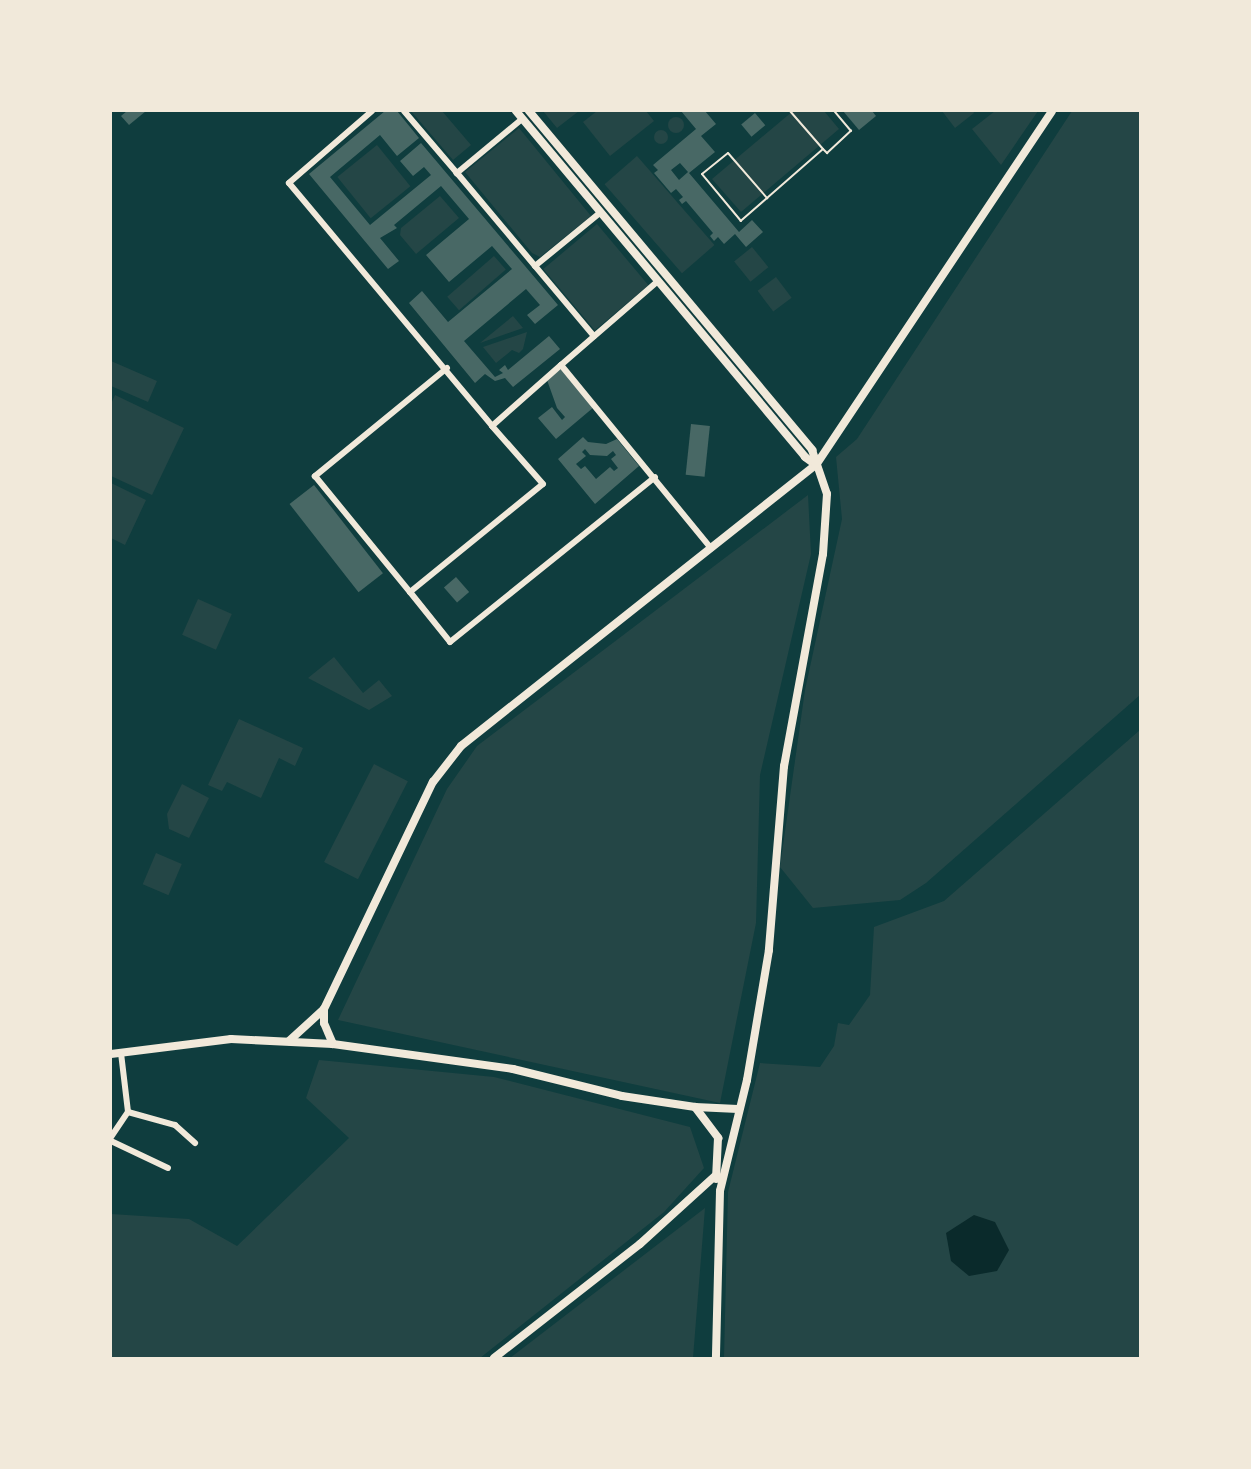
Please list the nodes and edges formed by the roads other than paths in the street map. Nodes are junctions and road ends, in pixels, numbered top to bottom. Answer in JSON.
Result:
{"nodes":[{"id":1,"x":372,"y":111,"type":"edge"},
{"id":2,"x":404,"y":111,"type":"edge"},
{"id":3,"x":516,"y":111,"type":"edge"},
{"id":4,"x":529,"y":111,"type":"edge"},
{"id":5,"x":1052,"y":111,"type":"edge"},
{"id":6,"x":522,"y":119,"type":"junction"},
{"id":7,"x":457,"y":173,"type":"junction"},
{"id":8,"x":601,"y":212,"type":"junction"},
{"id":9,"x":535,"y":266,"type":"junction"},
{"id":10,"x":658,"y":281,"type":"junction"},
{"id":11,"x":594,"y":336,"type":"junction"},
{"id":12,"x":561,"y":365,"type":"junction"},
{"id":13,"x":447,"y":368,"type":"junction"},
{"id":14,"x":492,"y":426,"type":"junction"},
{"id":15,"x":816,"y":465,"type":"junction"},
{"id":16,"x":655,"y":477,"type":"junction"},
{"id":17,"x":711,"y":548,"type":"junction"},
{"id":18,"x":410,"y":592,"type":"junction"},
{"id":19,"x":324,"y":1009,"type":"junction"},
{"id":20,"x":289,"y":1041,"type":"junction"},
{"id":21,"x":333,"y":1044,"type":"junction"},
{"id":22,"x":121,"y":1053,"type":"junction"},
{"id":23,"x":111,"y":1054,"type":"edge"},
{"id":24,"x":695,"y":1107,"type":"junction"},
{"id":25,"x":738,"y":1109,"type":"junction"},
{"id":26,"x":128,"y":1112,"type":"junction"},
{"id":27,"x":111,"y":1139,"type":"edge"},
{"id":28,"x":195,"y":1143,"type":"dead end"},
{"id":29,"x":168,"y":1168,"type":"dead end"},
{"id":30,"x":715,"y":1176,"type":"junction"},
{"id":31,"x":720,"y":1191,"type":"junction"},
{"id":32,"x":494,"y":1358,"type":"edge"},
{"id":33,"x":716,"y":1358,"type":"edge"}],
"edges":[{"from":1,"to":13,"type":"street"},
{"from":2,"to":7,"type":"street"},
{"from":3,"to":6,"type":"street"},
{"from":4,"to":15,"type":"street"},
{"from":5,"to":15,"type":"street"},
{"from":6,"to":7,"type":"street"},
{"from":6,"to":8,"type":"street"},
{"from":7,"to":9,"type":"street"},
{"from":8,"to":9,"type":"street"},
{"from":8,"to":10,"type":"street"},
{"from":9,"to":11,"type":"street"},
{"from":10,"to":11,"type":"street"},
{"from":10,"to":15,"type":"street"},
{"from":11,"to":12,"type":"street"},
{"from":12,"to":14,"type":"street"},
{"from":12,"to":16,"type":"street"},
{"from":13,"to":14,"type":"street"},
{"from":13,"to":18,"type":"street"},
{"from":14,"to":18,"type":"street"},
{"from":15,"to":17,"type":"street"},
{"from":15,"to":25,"type":"street"},
{"from":16,"to":17,"type":"street"},
{"from":16,"to":18,"type":"street"},
{"from":17,"to":19,"type":"street"},
{"from":19,"to":20,"type":"street"},
{"from":19,"to":21,"type":"street"},
{"from":20,"to":21,"type":"street"},
{"from":20,"to":22,"type":"street"},
{"from":21,"to":24,"type":"street"},
{"from":22,"to":23,"type":"street"},
{"from":22,"to":26,"type":"street"},
{"from":24,"to":25,"type":"street"},
{"from":24,"to":30,"type":"street"},
{"from":25,"to":31,"type":"street"},
{"from":26,"to":27,"type":"street"},
{"from":26,"to":28,"type":"street"},
{"from":27,"to":29,"type":"street"},
{"from":30,"to":31,"type":"street"},
{"from":30,"to":32,"type":"street"},
{"from":31,"to":33,"type":"street"}]}
